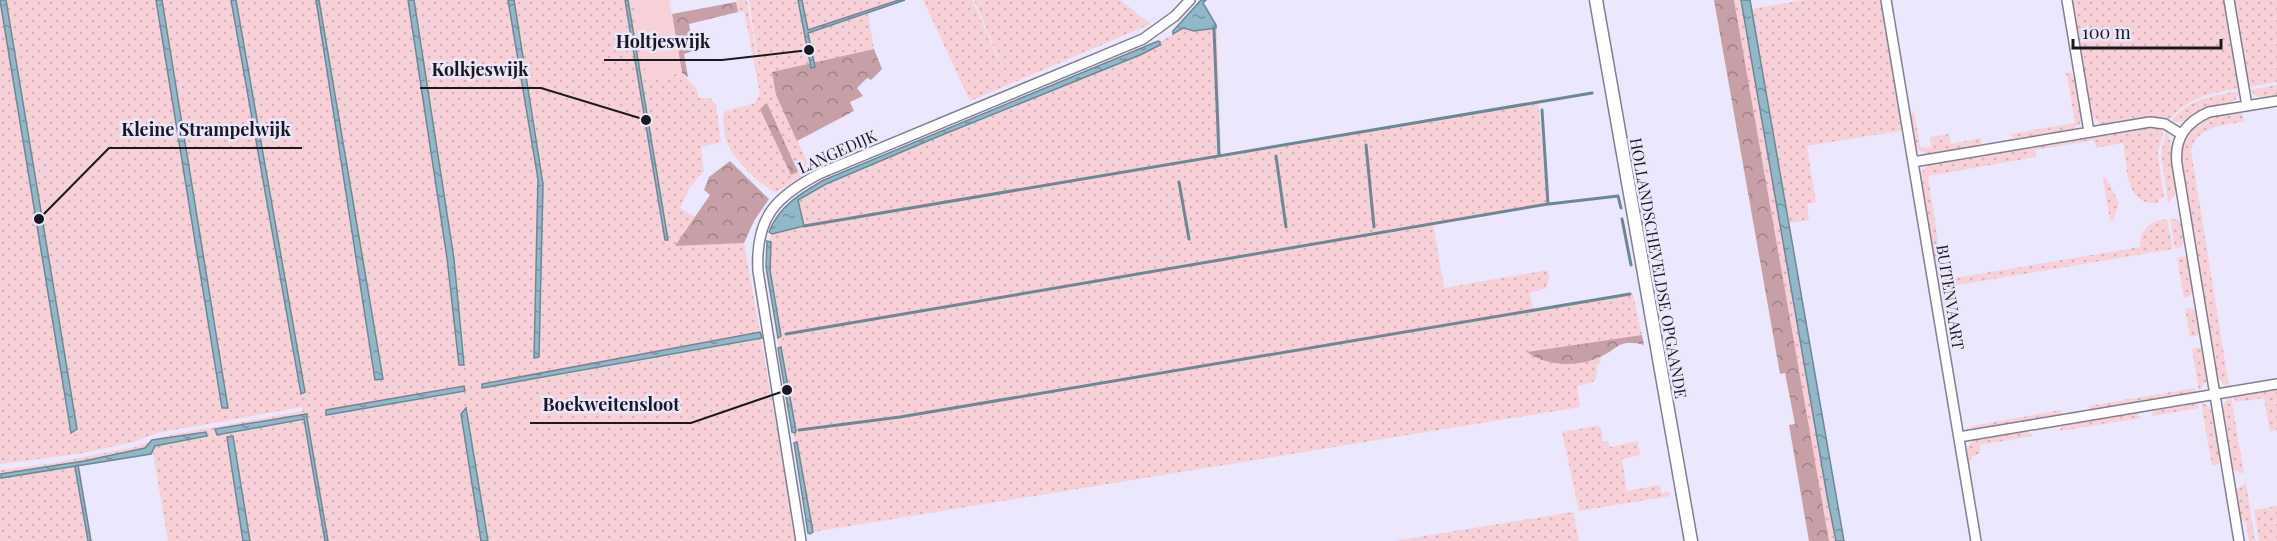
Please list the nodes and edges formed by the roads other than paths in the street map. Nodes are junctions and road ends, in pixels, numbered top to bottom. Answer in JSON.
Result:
{"nodes":[{"id":1,"x":1190,"y":0,"type":"edge"},
{"id":2,"x":1596,"y":0,"type":"edge"},
{"id":3,"x":1886,"y":0,"type":"edge"},
{"id":4,"x":2067,"y":0,"type":"edge"},
{"id":5,"x":2229,"y":0,"type":"edge"},
{"id":6,"x":2277,"y":101,"type":"edge"},
{"id":7,"x":2247,"y":106,"type":"junction"},
{"id":8,"x":2089,"y":132,"type":"junction"},
{"id":9,"x":2181,"y":134,"type":"junction"},
{"id":10,"x":1914,"y":162,"type":"junction"},
{"id":11,"x":2277,"y":384,"type":"edge"},
{"id":12,"x":2215,"y":394,"type":"junction"},
{"id":13,"x":1959,"y":437,"type":"junction"},
{"id":14,"x":801,"y":541,"type":"edge"},
{"id":15,"x":1691,"y":541,"type":"edge"},
{"id":16,"x":1976,"y":541,"type":"edge"},
{"id":17,"x":2239,"y":541,"type":"edge"}],
"edges":[{"from":1,"to":14,"type":"street","name":"LANGEDIJK"},
{"from":2,"to":15,"type":"street","name":"HOLLANDSCHEVELDSE OPGAANDE"},
{"from":3,"to":10,"type":"street","name":"BUITENVAART"},
{"from":4,"to":8,"type":"street"},
{"from":5,"to":7,"type":"street"},
{"from":6,"to":7,"type":"street"},
{"from":7,"to":9,"type":"street"},
{"from":8,"to":9,"type":"street"},
{"from":8,"to":10,"type":"street"},
{"from":9,"to":12,"type":"street"},
{"from":10,"to":13,"type":"street","name":"BUITENVAART"},
{"from":11,"to":12,"type":"street"},
{"from":12,"to":13,"type":"street"},
{"from":12,"to":17,"type":"street"},
{"from":13,"to":16,"type":"street","name":"BUITENVAART"}]}
